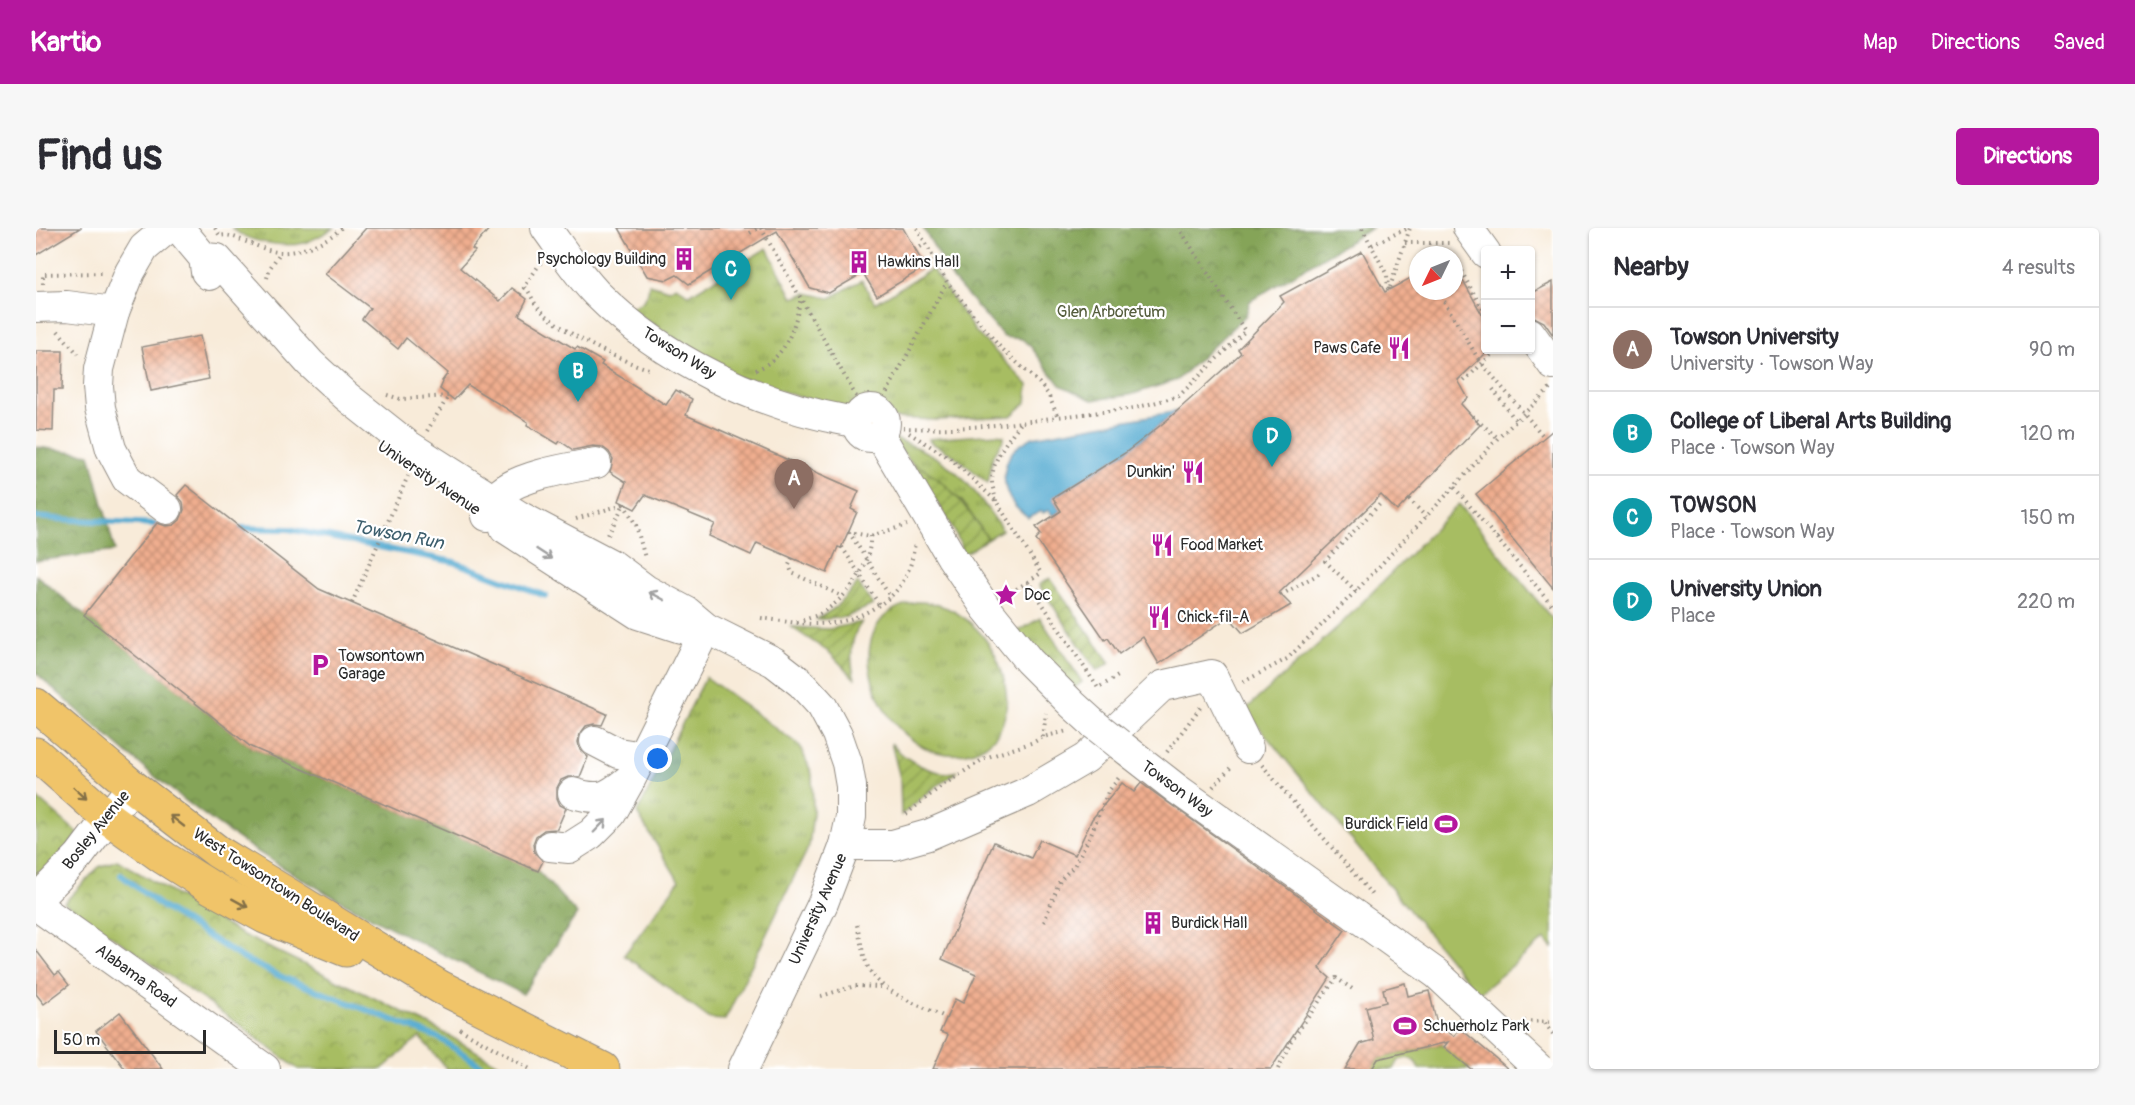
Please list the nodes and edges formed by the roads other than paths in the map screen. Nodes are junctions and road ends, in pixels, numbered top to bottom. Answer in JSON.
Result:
{"nodes":[{"id":1,"x":168,"y":228,"type":"edge"},
{"id":2,"x":179,"y":228,"type":"edge"},
{"id":3,"x":546,"y":228,"type":"edge"},
{"id":4,"x":49,"y":302,"type":"edge"},
{"id":5,"x":114,"y":312,"type":"junction"},
{"id":6,"x":1535,"y":340,"type":"edge"},
{"id":7,"x":1553,"y":365,"type":"edge"},
{"id":8,"x":863,"y":410,"type":"road end"},
{"id":9,"x":884,"y":442,"type":"dead end"},
{"id":10,"x":596,"y":464,"type":"dead end"},
{"id":11,"x":167,"y":509,"type":"dead end"},
{"id":12,"x":491,"y":509,"type":"junction"},
{"id":13,"x":706,"y":628,"type":"junction"},
{"id":14,"x":36,"y":705,"type":"edge"},
{"id":15,"x":595,"y":741,"type":"dead end"},
{"id":16,"x":1248,"y":748,"type":"dead end"},
{"id":17,"x":36,"y":754,"type":"edge"},
{"id":18,"x":637,"y":767,"type":"junction"},
{"id":19,"x":132,"y":786,"type":"junction"},
{"id":20,"x":573,"y":793,"type":"dead end"},
{"id":21,"x":107,"y":818,"type":"junction"},
{"id":22,"x":846,"y":845,"type":"junction"},
{"id":23,"x":550,"y":846,"type":"dead end"},
{"id":24,"x":36,"y":900,"type":"edge"},
{"id":25,"x":36,"y":905,"type":"edge"},
{"id":26,"x":440,"y":987,"type":"junction"},
{"id":27,"x":265,"y":1069,"type":"edge"},
{"id":28,"x":603,"y":1069,"type":"edge"},
{"id":29,"x":743,"y":1069,"type":"edge"},
{"id":30,"x":1539,"y":1069,"type":"edge"}],
"edges":[{"from":1,"to":5,"type":"street"},
{"from":2,"to":12,"type":"street","name":"University Avenue"},
{"from":3,"to":8,"type":"street","name":"Towson Way"},
{"from":4,"to":5,"type":"street"},
{"from":5,"to":11,"type":"street"},
{"from":6,"to":7,"type":"street"},
{"from":9,"to":30,"type":"street","name":"Towson Way","bridge":true},
{"from":10,"to":12,"type":"street"},
{"from":12,"to":13,"type":"street","name":"University Avenue"},
{"from":13,"to":18,"type":"street"},
{"from":13,"to":22,"type":"street","name":"University Avenue"},
{"from":14,"to":19,"type":"main road","name":"West Towsontown Boulevard"},
{"from":15,"to":18,"type":"street"},
{"from":16,"to":22,"type":"street"},
{"from":17,"to":21,"type":"main road","name":"West Towsontown Boulevard","one_way":true},
{"from":18,"to":20,"type":"street"},
{"from":23,"to":18,"type":"street","one_way":true},
{"from":19,"to":21,"type":"street","name":"Bosley Avenue"},
{"from":26,"to":19,"type":"main road","name":"West Towsontown Boulevard","one_way":true},
{"from":21,"to":24,"type":"street","name":"Bosley Avenue"},
{"from":21,"to":26,"type":"main road","name":"West Towsontown Boulevard","one_way":true},
{"from":22,"to":29,"type":"street","name":"University Avenue"},
{"from":25,"to":27,"type":"street","name":"Alabama Road"},
{"from":26,"to":28,"type":"main road","name":"West Towsontown Boulevard"}]}
